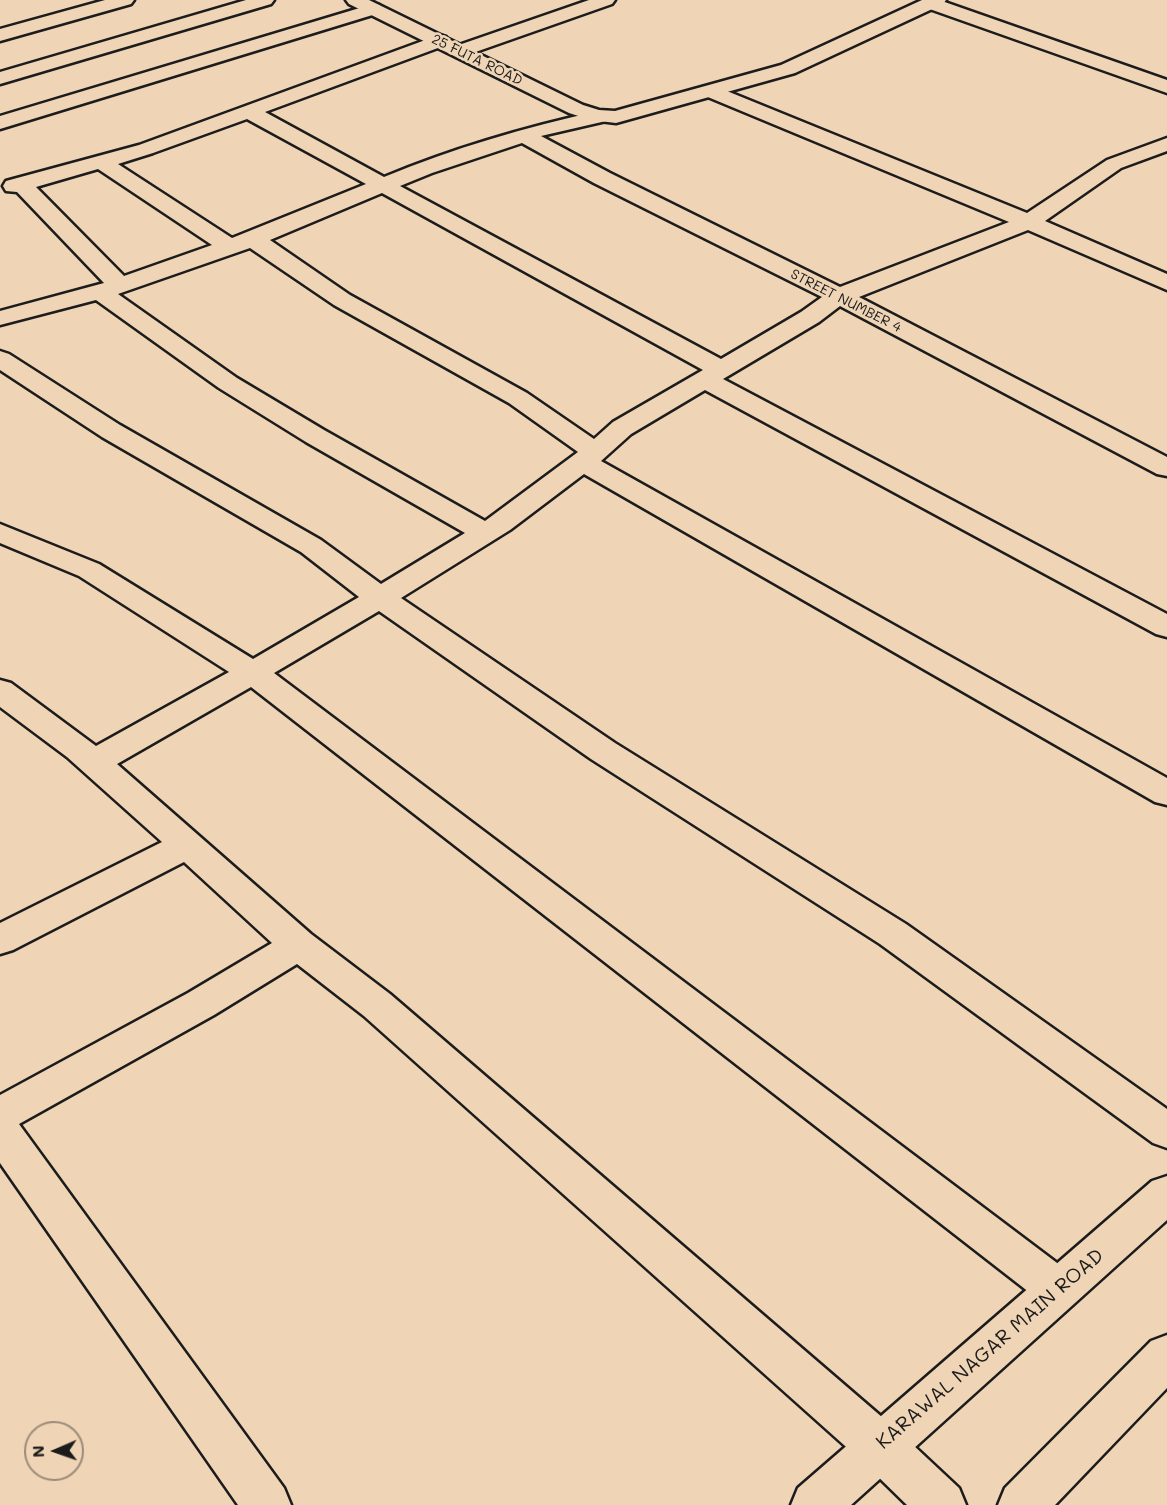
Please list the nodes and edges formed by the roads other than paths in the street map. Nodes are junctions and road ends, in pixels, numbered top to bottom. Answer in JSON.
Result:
{"nodes":[{"id":1,"x":125,"y":0,"type":"edge"},
{"id":2,"x":265,"y":0,"type":"edge"},
{"id":3,"x":606,"y":0,"type":"edge"},
{"id":4,"x":933,"y":2,"type":"edge"},
{"id":5,"x":364,"y":3,"type":"edge"},
{"id":6,"x":0,"y":35,"type":"edge"},
{"id":7,"x":439,"y":41,"type":"junction"},
{"id":8,"x":460,"y":51,"type":"junction"},
{"id":9,"x":0,"y":78,"type":"edge"},
{"id":10,"x":1167,"y":87,"type":"edge"},
{"id":11,"x":710,"y":91,"type":"junction"},
{"id":12,"x":248,"y":111,"type":"junction"},
{"id":13,"x":599,"y":117,"type":"junction"},
{"id":14,"x":0,"y":123,"type":"edge"},
{"id":15,"x":524,"y":135,"type":"junction"},
{"id":16,"x":1167,"y":144,"type":"edge"},
{"id":17,"x":101,"y":162,"type":"junction"},
{"id":18,"x":384,"y":185,"type":"junction"},
{"id":19,"x":1029,"y":222,"type":"junction"},
{"id":20,"x":242,"y":243,"type":"junction"},
{"id":21,"x":1167,"y":283,"type":"edge"},
{"id":22,"x":110,"y":288,"type":"junction"},
{"id":23,"x":839,"y":296,"type":"junction"},
{"id":24,"x":3,"y":314,"type":"edge"},
{"id":25,"x":0,"y":359,"type":"edge"},
{"id":26,"x":714,"y":375,"type":"junction"},
{"id":27,"x":589,"y":457,"type":"junction"},
{"id":28,"x":1167,"y":468,"type":"edge"},
{"id":29,"x":0,"y":532,"type":"edge"},
{"id":30,"x":485,"y":533,"type":"junction"},
{"id":31,"x":380,"y":598,"type":"junction"},
{"id":32,"x":1167,"y":627,"type":"edge"},
{"id":33,"x":253,"y":673,"type":"junction"},
{"id":34,"x":0,"y":691,"type":"edge"},
{"id":35,"x":93,"y":763,"type":"junction"},
{"id":36,"x":1167,"y":793,"type":"edge"},
{"id":37,"x":188,"y":844,"type":"junction"},
{"id":38,"x":0,"y":940,"type":"edge"},
{"id":39,"x":298,"y":945,"type":"junction"},
{"id":40,"x":0,"y":1115,"type":"edge"},
{"id":41,"x":0,"y":1130,"type":"edge"},
{"id":42,"x":1167,"y":1131,"type":"edge"},
{"id":43,"x":1167,"y":1194,"type":"edge"},
{"id":44,"x":1058,"y":1289,"type":"junction"},
{"id":45,"x":1167,"y":1356,"type":"edge"},
{"id":46,"x":880,"y":1446,"type":"junction"},
{"id":47,"x":267,"y":1505,"type":"edge"},
{"id":48,"x":815,"y":1505,"type":"edge"},
{"id":49,"x":942,"y":1505,"type":"edge"},
{"id":50,"x":1022,"y":1505,"type":"edge"}],
"edges":[{"from":1,"to":6,"type":"street"},
{"from":2,"to":9,"type":"street"},
{"from":3,"to":8,"type":"street"},
{"from":4,"to":10,"type":"street"},
{"from":4,"to":11,"type":"street"},
{"from":5,"to":7,"type":"street","name":"25 FUTA ROAD"},
{"from":5,"to":14,"type":"street"},
{"from":7,"to":8,"type":"street","name":"25 FUTA ROAD"},
{"from":7,"to":12,"type":"street"},
{"from":8,"to":13,"type":"street","name":"25 FUTA ROAD"},
{"from":11,"to":13,"type":"street"},
{"from":11,"to":19,"type":"street"},
{"from":12,"to":17,"type":"street"},
{"from":12,"to":18,"type":"street"},
{"from":13,"to":15,"type":"street"},
{"from":15,"to":18,"type":"street"},
{"from":15,"to":23,"type":"street","name":"STREET NUMBER 4"},
{"from":16,"to":19,"type":"street"},
{"from":17,"to":20,"type":"street"},
{"from":17,"to":22,"type":"street"},
{"from":18,"to":20,"type":"street"},
{"from":18,"to":26,"type":"street"},
{"from":19,"to":21,"type":"street"},
{"from":19,"to":23,"type":"street"},
{"from":20,"to":22,"type":"street"},
{"from":20,"to":27,"type":"street"},
{"from":22,"to":24,"type":"street"},
{"from":22,"to":30,"type":"street"},
{"from":23,"to":26,"type":"street"},
{"from":23,"to":28,"type":"street","name":"STREET NUMBER 4"},
{"from":25,"to":31,"type":"street"},
{"from":26,"to":27,"type":"street"},
{"from":26,"to":32,"type":"street"},
{"from":27,"to":30,"type":"street"},
{"from":27,"to":36,"type":"street"},
{"from":29,"to":33,"type":"street"},
{"from":30,"to":31,"type":"street"},
{"from":31,"to":33,"type":"street"},
{"from":31,"to":42,"type":"street"},
{"from":33,"to":35,"type":"street"},
{"from":33,"to":44,"type":"street"},
{"from":34,"to":35,"type":"street"},
{"from":35,"to":37,"type":"street"},
{"from":37,"to":38,"type":"street"},
{"from":37,"to":39,"type":"street"},
{"from":39,"to":40,"type":"street"},
{"from":39,"to":46,"type":"street"},
{"from":41,"to":47,"type":"street"},
{"from":43,"to":44,"type":"street","name":"KARAWAL NAGAR MAIN ROAD"},
{"from":44,"to":46,"type":"street","name":"KARAWAL NAGAR MAIN ROAD"},
{"from":45,"to":50,"type":"street"},
{"from":46,"to":48,"type":"street","name":"KARAWAL NAGAR MAIN ROAD"},
{"from":46,"to":49,"type":"street"}]}
